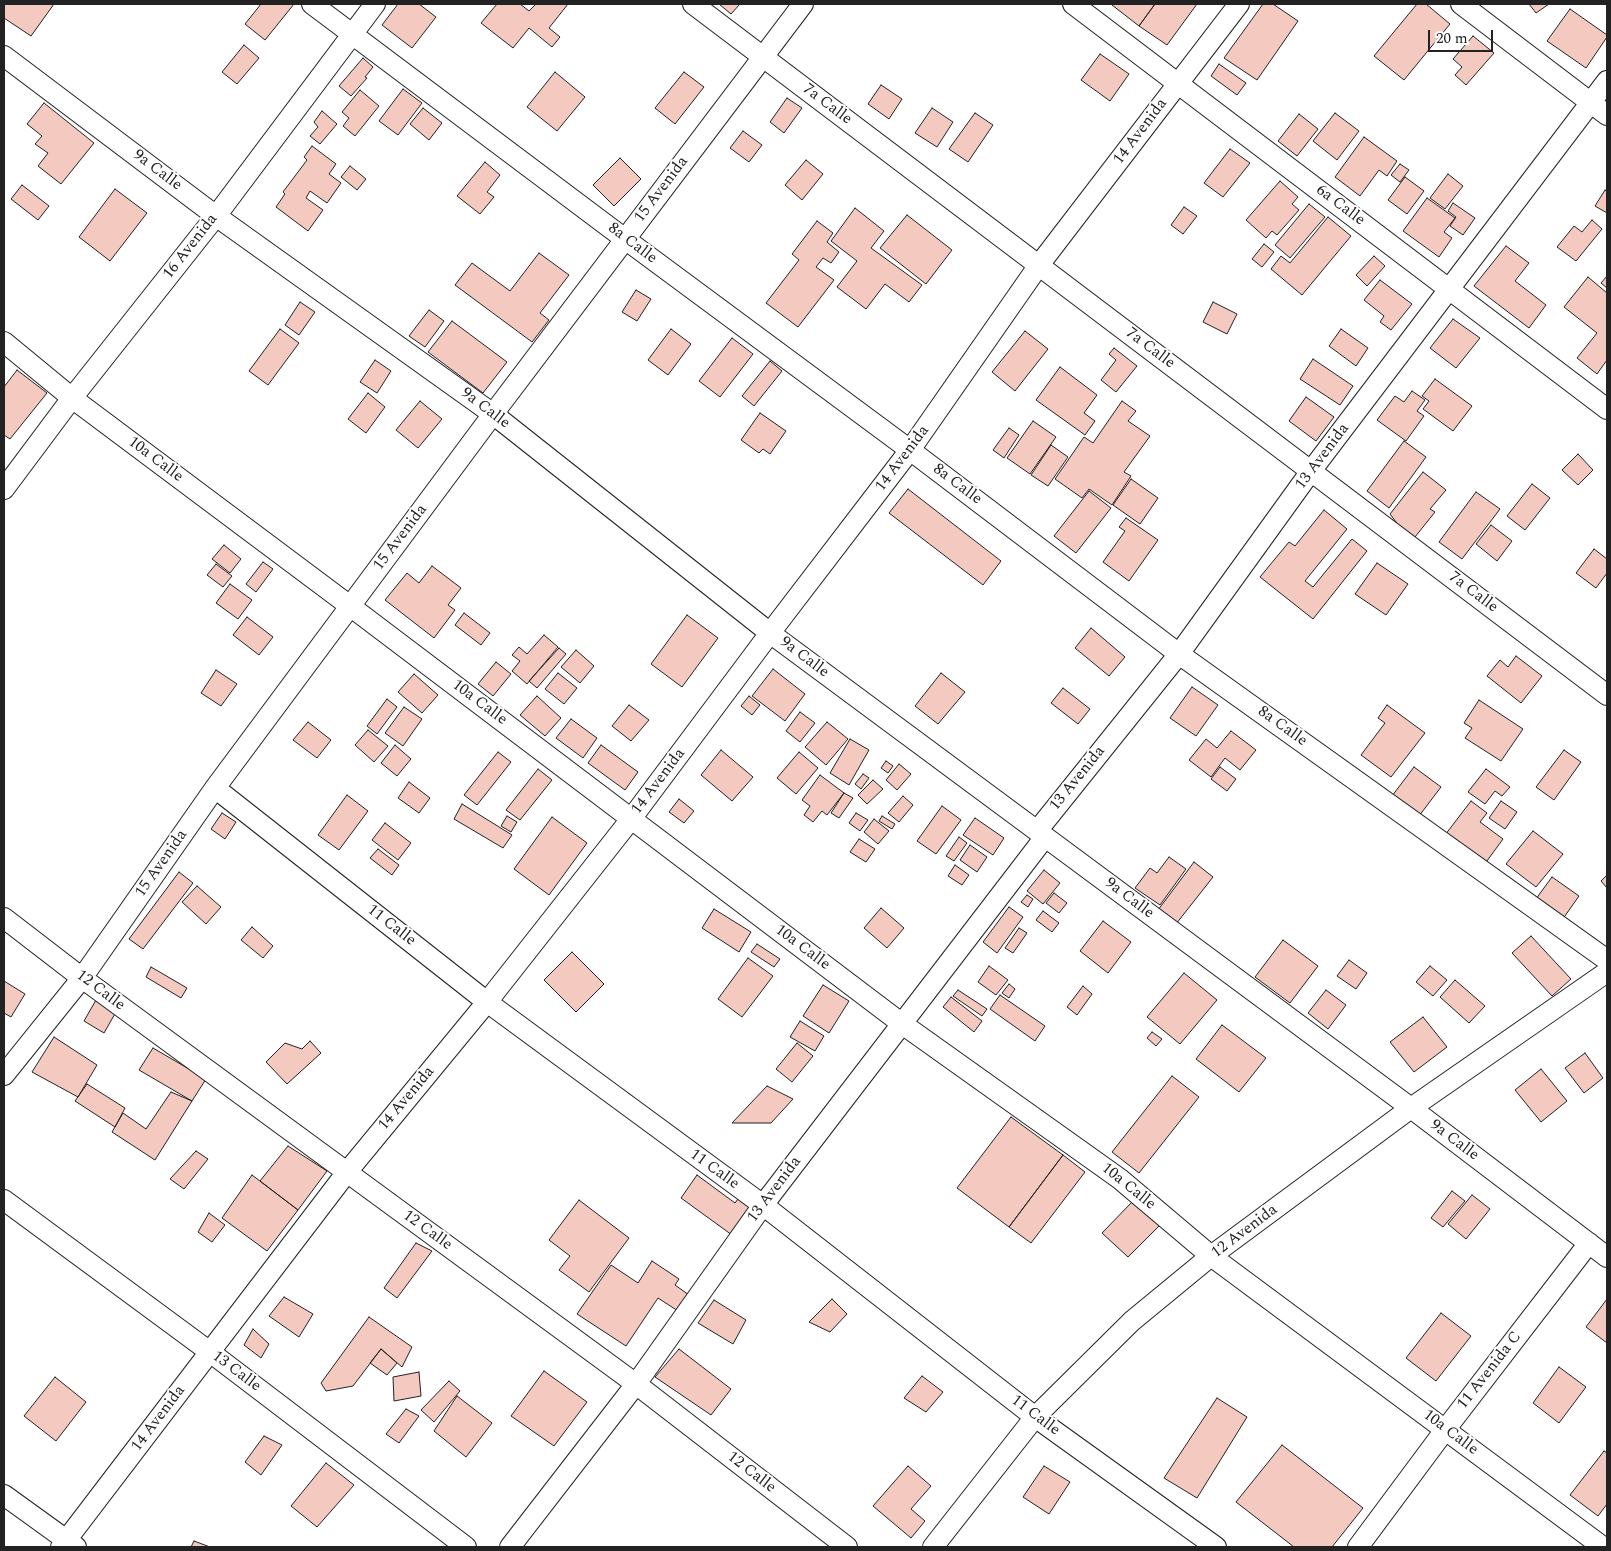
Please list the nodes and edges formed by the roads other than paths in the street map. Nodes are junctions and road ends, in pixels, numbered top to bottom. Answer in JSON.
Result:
{"nodes":[{"id":1,"x":312,"y":4,"type":"edge"},
{"id":2,"x":375,"y":4,"type":"edge"},
{"id":3,"x":693,"y":4,"type":"edge"},
{"id":4,"x":803,"y":4,"type":"edge"},
{"id":5,"x":1073,"y":4,"type":"edge"},
{"id":6,"x":1239,"y":4,"type":"edge"},
{"id":7,"x":1461,"y":4,"type":"edge"},
{"id":8,"x":352,"y":34,"type":"junction"},
{"id":9,"x":4,"y":56,"type":"edge"},
{"id":10,"x":763,"y":57,"type":"junction"},
{"id":11,"x":1607,"y":81,"type":"edge"},
{"id":12,"x":1178,"y":84,"type":"junction"},
{"id":13,"x":1591,"y":103,"type":"junction"},
{"id":14,"x":1607,"y":115,"type":"edge"},
{"id":15,"x":216,"y":216,"type":"junction"},
{"id":16,"x":625,"y":239,"type":"junction"},
{"id":17,"x":1039,"y":265,"type":"junction"},
{"id":18,"x":1449,"y":289,"type":"junction"},
{"id":19,"x":4,"y":342,"type":"edge"},
{"id":20,"x":72,"y":398,"type":"junction"},
{"id":21,"x":1607,"y":409,"type":"edge"},
{"id":22,"x":493,"y":414,"type":"junction"},
{"id":23,"x":910,"y":450,"type":"junction"},
{"id":24,"x":1311,"y":471,"type":"junction"},
{"id":25,"x":4,"y":489,"type":"edge"},
{"id":26,"x":350,"y":606,"type":"junction"},
{"id":27,"x":770,"y":633,"type":"junction"},
{"id":28,"x":1180,"y":654,"type":"junction"},
{"id":29,"x":1607,"y":695,"type":"edge"},
{"id":30,"x":215,"y":788,"type":"junction"},
{"id":31,"x":631,"y":819,"type":"junction"},
{"id":32,"x":1041,"y":834,"type":"junction"},
{"id":33,"x":4,"y":918,"type":"edge"},
{"id":34,"x":1607,"y":960,"type":"edge"},
{"id":35,"x":1607,"y":972,"type":"edge"},
{"id":36,"x":82,"y":978,"type":"junction"},
{"id":37,"x":487,"y":1002,"type":"junction"},
{"id":38,"x":901,"y":1023,"type":"junction"},
{"id":39,"x":4,"y":1075,"type":"edge"},
{"id":40,"x":1411,"y":1108,"type":"junction"},
{"id":41,"x":347,"y":1172,"type":"junction"},
{"id":42,"x":4,"y":1200,"type":"edge"},
{"id":43,"x":763,"y":1205,"type":"junction"},
{"id":44,"x":1589,"y":1243,"type":"junction"},
{"id":45,"x":1211,"y":1256,"type":"junction"},
{"id":46,"x":1607,"y":1257,"type":"edge"},
{"id":47,"x":210,"y":1352,"type":"junction"},
{"id":48,"x":636,"y":1384,"type":"junction"},
{"id":49,"x":1035,"y":1417,"type":"junction"},
{"id":50,"x":1445,"y":1430,"type":"junction"},
{"id":51,"x":4,"y":1495,"type":"edge"},
{"id":52,"x":68,"y":1545,"type":"edge"},
{"id":53,"x":466,"y":1547,"type":"edge"},
{"id":54,"x":510,"y":1547,"type":"edge"},
{"id":55,"x":847,"y":1547,"type":"edge"},
{"id":56,"x":933,"y":1547,"type":"edge"},
{"id":57,"x":1216,"y":1547,"type":"edge"},
{"id":58,"x":1358,"y":1547,"type":"edge"},
{"id":59,"x":1604,"y":1547,"type":"edge"}],
"edges":[{"from":1,"to":8,"type":"street","name":"8a Calle"},
{"from":2,"to":8,"type":"street","name":"16 Avenida"},
{"from":3,"to":10,"type":"street","name":"7a Calle"},
{"from":4,"to":10,"type":"street","name":"15 Avenida"},
{"from":5,"to":12,"type":"street","name":"6a Calle"},
{"from":6,"to":12,"type":"street","name":"14 Avenida"},
{"from":7,"to":13,"type":"street"},
{"from":8,"to":15,"type":"street","name":"16 Avenida"},
{"from":8,"to":16,"type":"street","name":"8a Calle"},
{"from":9,"to":15,"type":"street","name":"9a Calle"},
{"from":10,"to":16,"type":"street","name":"15 Avenida"},
{"from":10,"to":17,"type":"street","name":"7a Calle"},
{"from":11,"to":13,"type":"street","name":"13 Avenida"},
{"from":12,"to":17,"type":"street","name":"14 Avenida"},
{"from":12,"to":18,"type":"street","name":"6a Calle"},
{"from":13,"to":14,"type":"street"},
{"from":13,"to":18,"type":"street","name":"13 Avenida"},
{"from":15,"to":20,"type":"street","name":"16 Avenida"},
{"from":15,"to":22,"type":"street","name":"9a Calle"},
{"from":16,"to":22,"type":"street","name":"15 Avenida"},
{"from":16,"to":23,"type":"street","name":"8a Calle"},
{"from":17,"to":23,"type":"street","name":"14 Avenida"},
{"from":17,"to":24,"type":"street","name":"7a Calle"},
{"from":18,"to":21,"type":"street","name":"6a Calle"},
{"from":18,"to":24,"type":"street","name":"13 Avenida"},
{"from":19,"to":20,"type":"street","name":"10a Calle"},
{"from":20,"to":25,"type":"street","name":"16 Avenida"},
{"from":20,"to":26,"type":"street","name":"10a Calle"},
{"from":22,"to":26,"type":"street","name":"15 Avenida"},
{"from":22,"to":27,"type":"street","name":"9a Calle"},
{"from":23,"to":27,"type":"street","name":"14 Avenida"},
{"from":23,"to":28,"type":"street","name":"8a Calle"},
{"from":24,"to":28,"type":"street","name":"13 Avenida"},
{"from":24,"to":29,"type":"street","name":"7a Calle"},
{"from":26,"to":30,"type":"street","name":"15 Avenida"},
{"from":26,"to":31,"type":"street","name":"10a Calle"},
{"from":27,"to":31,"type":"street","name":"14 Avenida"},
{"from":27,"to":32,"type":"street","name":"9a Calle"},
{"from":28,"to":32,"type":"street","name":"13 Avenida"},
{"from":28,"to":34,"type":"street","name":"8a Calle"},
{"from":30,"to":36,"type":"street","name":"15 Avenida"},
{"from":30,"to":37,"type":"street","name":"11 Calle"},
{"from":31,"to":37,"type":"street","name":"14 Avenida"},
{"from":31,"to":38,"type":"street","name":"10a Calle"},
{"from":32,"to":38,"type":"street","name":"13 Avenida"},
{"from":32,"to":40,"type":"street","name":"9a Calle"},
{"from":33,"to":36,"type":"street","name":"12 Calle"},
{"from":35,"to":40,"type":"street","name":"12 Avenida"},
{"from":36,"to":39,"type":"street","name":"15 Avenida"},
{"from":36,"to":41,"type":"street","name":"12 Calle"},
{"from":37,"to":41,"type":"street","name":"14 Avenida"},
{"from":37,"to":43,"type":"street","name":"11 Calle"},
{"from":38,"to":43,"type":"street","name":"13 Avenida"},
{"from":38,"to":45,"type":"street","name":"10a Calle"},
{"from":40,"to":44,"type":"street","name":"9a Calle"},
{"from":40,"to":45,"type":"street","name":"12 Avenida"},
{"from":41,"to":47,"type":"street","name":"14 Avenida"},
{"from":41,"to":48,"type":"street","name":"12 Calle"},
{"from":42,"to":47,"type":"street","name":"13 Calle"},
{"from":43,"to":48,"type":"street","name":"13 Avenida"},
{"from":43,"to":49,"type":"street","name":"11 Calle"},
{"from":44,"to":46,"type":"street","name":"9a Calle"},
{"from":44,"to":50,"type":"street","name":"11 Avenida C"},
{"from":45,"to":49,"type":"street","name":"12 Avenida"},
{"from":45,"to":50,"type":"street","name":"10a Calle"},
{"from":47,"to":52,"type":"street","name":"14 Avenida"},
{"from":47,"to":53,"type":"street","name":"13 Calle"},
{"from":48,"to":54,"type":"street","name":"13 Avenida"},
{"from":48,"to":55,"type":"street","name":"12 Calle"},
{"from":49,"to":56,"type":"street","name":"12 Avenida"},
{"from":49,"to":57,"type":"street","name":"11 Calle"},
{"from":50,"to":58,"type":"street","name":"11 Avenida C"},
{"from":50,"to":59,"type":"street","name":"10a Calle"},
{"from":51,"to":52,"type":"street"}]}
